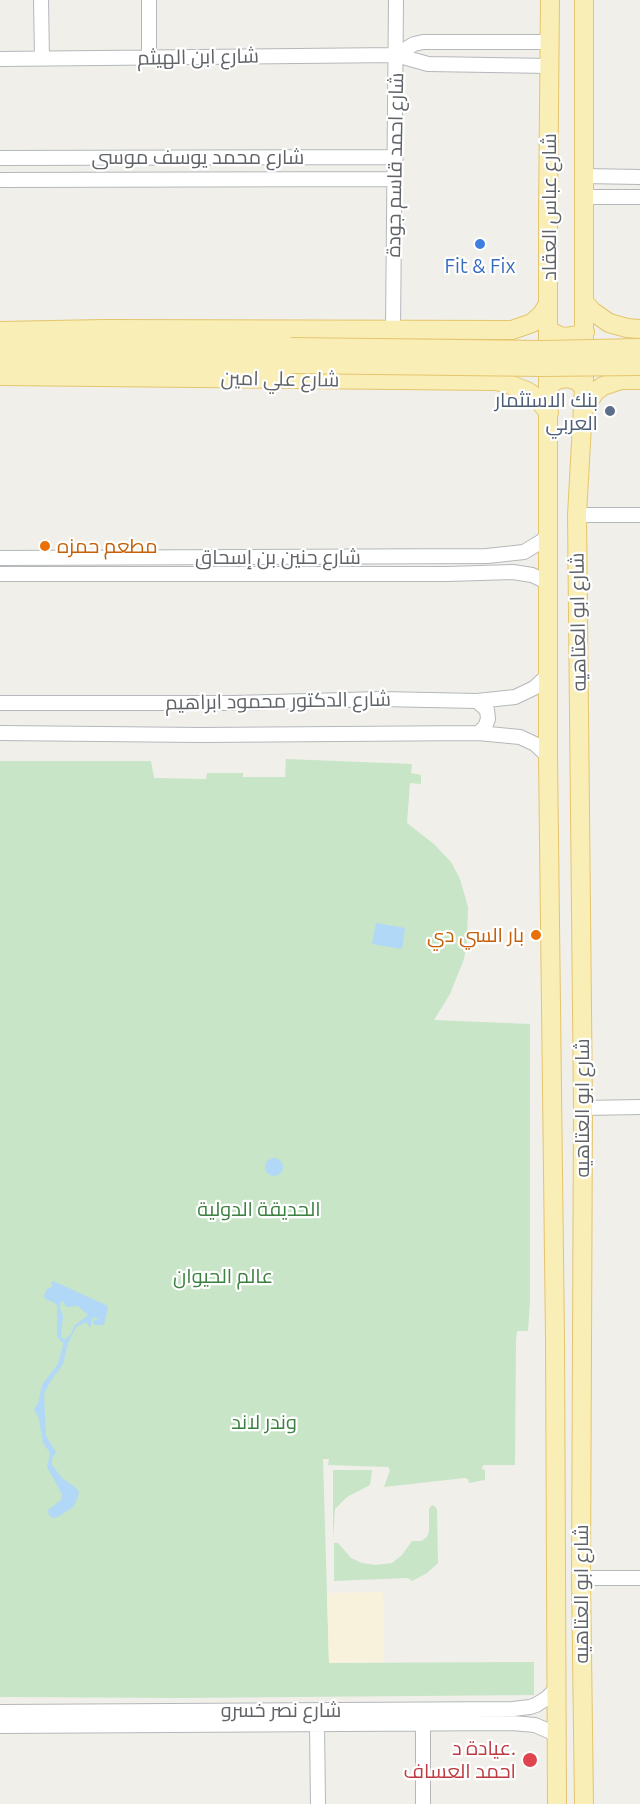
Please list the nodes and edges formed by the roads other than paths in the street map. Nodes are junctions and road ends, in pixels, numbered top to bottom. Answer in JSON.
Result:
{"nodes":[{"id":1,"x":41,"y":0,"type":"edge"},
{"id":2,"x":149,"y":0,"type":"edge"},
{"id":3,"x":396,"y":0,"type":"edge"},
{"id":4,"x":550,"y":0,"type":"edge"},
{"id":5,"x":584,"y":0,"type":"edge"},
{"id":6,"x":529,"y":42,"type":"junction"},
{"id":7,"x":550,"y":42,"type":"junction"},
{"id":8,"x":396,"y":55,"type":"junction"},
{"id":9,"x":149,"y":57,"type":"junction"},
{"id":10,"x":42,"y":58,"type":"junction"},
{"id":11,"x":0,"y":59,"type":"edge"},
{"id":12,"x":526,"y":66,"type":"junction"},
{"id":13,"x":550,"y":66,"type":"junction"},
{"id":14,"x":396,"y":157,"type":"junction"},
{"id":15,"x":0,"y":158,"type":"edge"},
{"id":16,"x":584,"y":177,"type":"junction"},
{"id":17,"x":640,"y":177,"type":"edge"},
{"id":18,"x":396,"y":179,"type":"junction"},
{"id":19,"x":0,"y":180,"type":"edge"},
{"id":20,"x":640,"y":196,"type":"edge"},
{"id":21,"x":584,"y":197,"type":"junction"},
{"id":22,"x":585,"y":303,"type":"junction"},
{"id":23,"x":548,"y":304,"type":"junction"},
{"id":24,"x":393,"y":329,"type":"junction"},
{"id":25,"x":640,"y":329,"type":"edge"},
{"id":26,"x":460,"y":330,"type":"junction"},
{"id":27,"x":548,"y":330,"type":"junction"},
{"id":28,"x":0,"y":331,"type":"edge"},
{"id":29,"x":585,"y":332,"type":"junction"},
{"id":30,"x":0,"y":345,"type":"edge"},
{"id":31,"x":640,"y":348,"type":"edge"},
{"id":32,"x":291,"y":355,"type":"junction"},
{"id":33,"x":0,"y":359,"type":"edge"},
{"id":34,"x":640,"y":366,"type":"edge"},
{"id":35,"x":0,"y":376,"type":"edge"},
{"id":36,"x":640,"y":380,"type":"edge"},
{"id":37,"x":467,"y":382,"type":"junction"},
{"id":38,"x":549,"y":385,"type":"junction"},
{"id":39,"x":584,"y":388,"type":"junction"},
{"id":40,"x":549,"y":413,"type":"junction"},
{"id":41,"x":582,"y":413,"type":"junction"},
{"id":42,"x":640,"y":514,"type":"edge"},
{"id":43,"x":577,"y":515,"type":"junction"},
{"id":44,"x":549,"y":534,"type":"junction"},
{"id":45,"x":512,"y":554,"type":"junction"},
{"id":46,"x":0,"y":558,"type":"edge"},
{"id":47,"x":513,"y":572,"type":"junction"},
{"id":48,"x":0,"y":574,"type":"edge"},
{"id":49,"x":549,"y":583,"type":"junction"},
{"id":50,"x":549,"y":674,"type":"junction"},
{"id":51,"x":477,"y":701,"type":"junction"},
{"id":52,"x":0,"y":703,"type":"edge"},
{"id":53,"x":0,"y":733,"type":"edge"},
{"id":54,"x":478,"y":733,"type":"junction"},
{"id":55,"x":548,"y":756,"type":"junction"},
{"id":56,"x":640,"y":1107,"type":"edge"},
{"id":57,"x":583,"y":1108,"type":"junction"},
{"id":58,"x":581,"y":1578,"type":"junction"},
{"id":59,"x":640,"y":1578,"type":"edge"},
{"id":60,"x":556,"y":1689,"type":"junction"},
{"id":61,"x":0,"y":1712,"type":"edge"},
{"id":62,"x":513,"y":1716,"type":"junction"},
{"id":63,"x":423,"y":1724,"type":"junction"},
{"id":64,"x":317,"y":1725,"type":"junction"},
{"id":65,"x":0,"y":1726,"type":"edge"},
{"id":66,"x":557,"y":1738,"type":"junction"},
{"id":67,"x":318,"y":1804,"type":"edge"},
{"id":68,"x":423,"y":1804,"type":"edge"},
{"id":69,"x":557,"y":1804,"type":"edge"},
{"id":70,"x":584,"y":1804,"type":"edge"}],
"edges":[{"from":1,"to":10,"type":"street"},
{"from":2,"to":9,"type":"street"},
{"from":3,"to":8,"type":"street","name":"شارع احمد قاسم جودة"},
{"from":4,"to":7,"type":"main road","name":"شارع عباس العقاد"},
{"from":5,"to":16,"type":"main road","name":"شارع عباس العقاد"},
{"from":6,"to":7,"type":"street","name":"شارع ابن الهيثم"},
{"from":6,"to":8,"type":"street","name":"شارع ابن الهيثم"},
{"from":6,"to":12,"type":"street"},
{"from":7,"to":13,"type":"main road","name":"شارع عباس العقاد"},
{"from":8,"to":9,"type":"street","name":"شارع ابن الهيثم"},
{"from":8,"to":12,"type":"street","name":"شارع ابن الهيثم"},
{"from":8,"to":14,"type":"street","name":"شارع احمد قاسم جودة"},
{"from":9,"to":10,"type":"street","name":"شارع ابن الهيثم"},
{"from":10,"to":11,"type":"street","name":"شارع ابن الهيثم"},
{"from":12,"to":13,"type":"street","name":"شارع ابن الهيثم"},
{"from":13,"to":23,"type":"main road","name":"شارع عباس العقاد"},
{"from":14,"to":15,"type":"street","name":"شارع محمد يوسف موسى"},
{"from":14,"to":18,"type":"street","name":"شارع احمد قاسم جودة"},
{"from":16,"to":17,"type":"street"},
{"from":16,"to":21,"type":"main road","name":"شارع عباس العقاد"},
{"from":18,"to":19,"type":"street","name":"شارع محمد يوسف موسى"},
{"from":18,"to":24,"type":"street","name":"شارع احمد قاسم جودة"},
{"from":20,"to":21,"type":"street"},
{"from":21,"to":22,"type":"main road","name":"شارع عباس العقاد"},
{"from":22,"to":25,"type":"main road"},
{"from":22,"to":29,"type":"main road","name":"شارع عباس العقاد"},
{"from":23,"to":26,"type":"main road"},
{"from":23,"to":27,"type":"main road","name":"شارع عباس العقاد"},
{"from":24,"to":26,"type":"main road"},
{"from":24,"to":28,"type":"main road"},
{"from":26,"to":37,"type":"main road"},
{"from":27,"to":29,"type":"main road"},
{"from":27,"to":38,"type":"main road","name":"شارع عباس العقاد"},
{"from":29,"to":39,"type":"main road","name":"شارع عباس العقاد"},
{"from":30,"to":32,"type":"main road"},
{"from":31,"to":32,"type":"main road","bridge":true},
{"from":32,"to":33,"type":"main road"},
{"from":32,"to":34,"type":"main road","bridge":true},
{"from":35,"to":37,"type":"main road","name":"شارع علي امين"},
{"from":36,"to":41,"type":"main road"},
{"from":37,"to":40,"type":"main road","name":"شارع علي امين"},
{"from":38,"to":39,"type":"main road"},
{"from":38,"to":40,"type":"main road","name":"شارع عباس العقاد"},
{"from":39,"to":41,"type":"main road","name":"شارع عباس العقاد"},
{"from":40,"to":44,"type":"main road","name":"شارع ابو العتاهيه"},
{"from":41,"to":43,"type":"main road","name":"شارع ابو العتاهيه"},
{"from":42,"to":43,"type":"street"},
{"from":43,"to":57,"type":"main road","name":"شارع ابو العتاهيه"},
{"from":44,"to":45,"type":"street","name":"شارع حنين بن إسحاق"},
{"from":44,"to":49,"type":"main road","name":"شارع ابو العتاهيه"},
{"from":45,"to":46,"type":"street","name":"شارع حنين بن إسحاق"},
{"from":45,"to":47,"type":"street"},
{"from":47,"to":48,"type":"street","name":"شارع حنين بن إسحاق"},
{"from":47,"to":49,"type":"street","name":"شارع حنين بن إسحاق"},
{"from":49,"to":50,"type":"main road","name":"شارع ابو العتاهيه"},
{"from":50,"to":51,"type":"street","name":"شارع الدكتور محمود ابراهيم"},
{"from":50,"to":55,"type":"main road","name":"شارع ابو العتاهيه"},
{"from":51,"to":52,"type":"street","name":"شارع الدكتور محمود ابراهيم"},
{"from":51,"to":54,"type":"street"},
{"from":53,"to":54,"type":"street","name":"شارع الدكتور محمود ابراهيم"},
{"from":54,"to":55,"type":"street","name":"شارع الدكتور محمود ابراهيم"},
{"from":55,"to":60,"type":"main road","name":"شارع ابو العتاهيه"},
{"from":56,"to":57,"type":"street"},
{"from":57,"to":58,"type":"main road","name":"شارع ابو العتاهيه"},
{"from":58,"to":59,"type":"street"},
{"from":58,"to":70,"type":"main road","name":"شارع ابو العتاهيه"},
{"from":60,"to":62,"type":"street","name":"شارع نصر خسرو"},
{"from":60,"to":66,"type":"main road","name":"شارع ابو العتاهيه"},
{"from":61,"to":62,"type":"street","name":"شارع نصر خسرو"},
{"from":62,"to":63,"type":"street","name":"شارع نصر خسرو"},
{"from":62,"to":66,"type":"street","name":"شارع نصر خسرو"},
{"from":63,"to":64,"type":"street","name":"شارع نصر خسرو"},
{"from":63,"to":68,"type":"street"},
{"from":64,"to":65,"type":"street","name":"شارع نصر خسرو"},
{"from":64,"to":67,"type":"street"},
{"from":66,"to":69,"type":"main road","name":"شارع ابو العتاهيه"}]}
